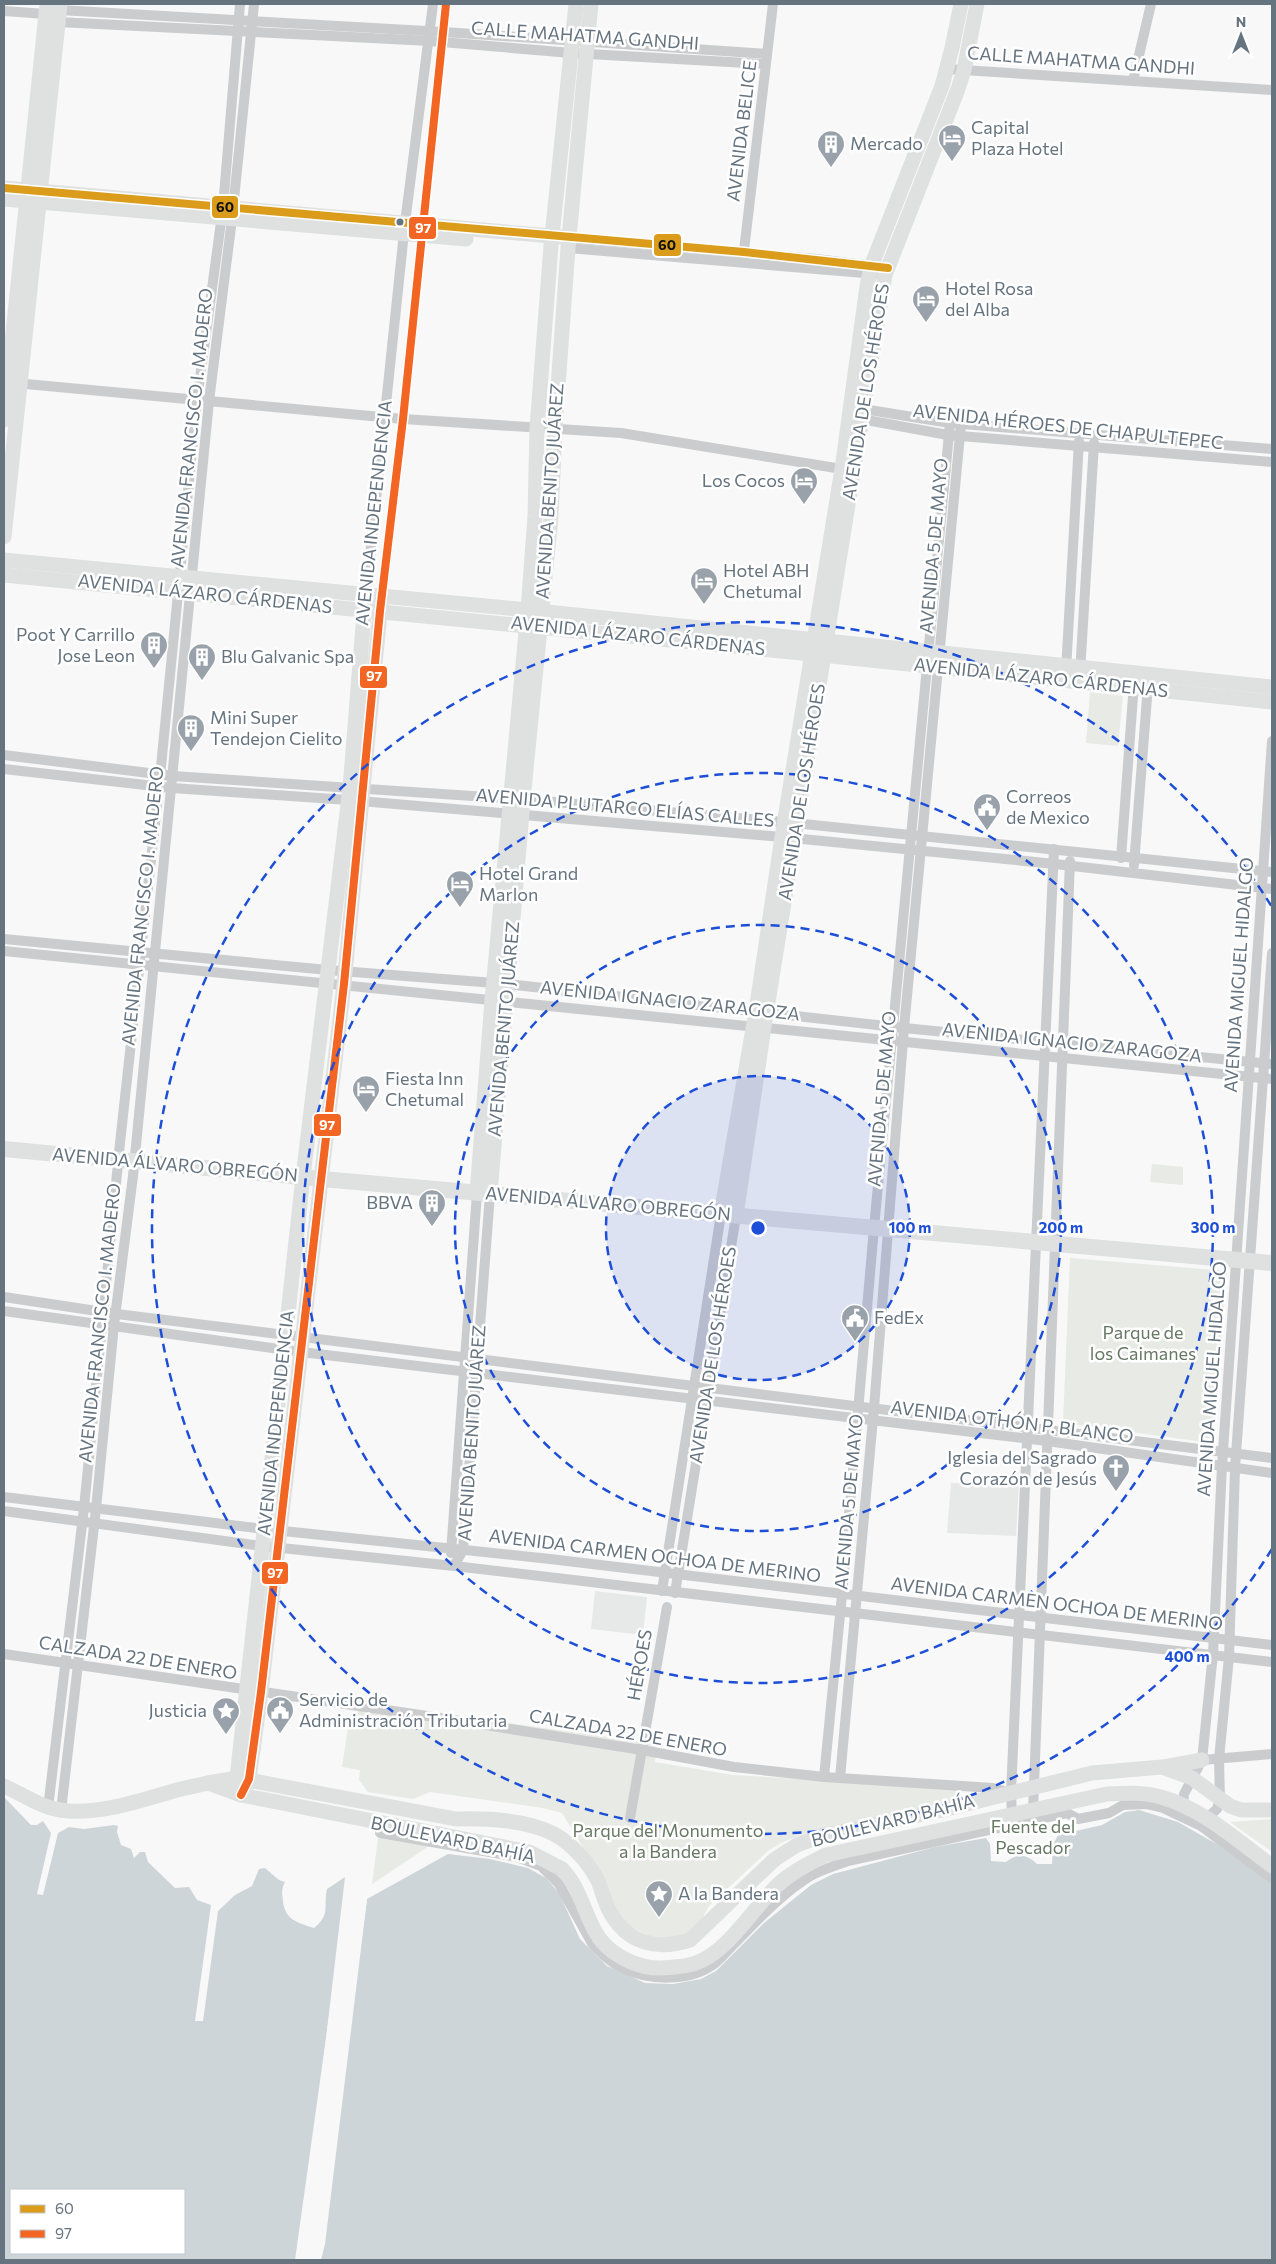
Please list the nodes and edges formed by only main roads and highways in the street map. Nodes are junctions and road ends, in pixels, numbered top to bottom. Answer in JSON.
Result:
{"nodes":[{"id":1,"x":576,"y":4,"type":"edge"},
{"id":2,"x":592,"y":4,"type":"edge"},
{"id":3,"x":961,"y":4,"type":"edge"},
{"id":4,"x":977,"y":4,"type":"edge"},
{"id":5,"x":54,"y":11,"type":"edge"},
{"id":6,"x":579,"y":47,"type":"junction"},
{"id":7,"x":4,"y":188,"type":"edge"},
{"id":8,"x":557,"y":192,"type":"junction"},
{"id":9,"x":34,"y":196,"type":"junction"},
{"id":10,"x":4,"y":199,"type":"edge"},
{"id":11,"x":572,"y":205,"type":"junction"},
{"id":12,"x":552,"y":241,"type":"junction"},
{"id":13,"x":569,"y":243,"type":"junction"},
{"id":14,"x":879,"y":270,"type":"junction"},
{"id":15,"x":545,"y":330,"type":"junction"},
{"id":16,"x":562,"y":331,"type":"junction"},
{"id":17,"x":10,"y":383,"type":"edge"},
{"id":18,"x":4,"y":420,"type":"edge"},
{"id":19,"x":534,"y":536,"type":"junction"},
{"id":20,"x":4,"y":537,"type":"edge"},
{"id":21,"x":549,"y":537,"type":"junction"},
{"id":22,"x":4,"y":560,"type":"edge"},
{"id":23,"x":4,"y":575,"type":"edge"},
{"id":24,"x":185,"y":585,"type":"junction"},
{"id":25,"x":365,"y":602,"type":"junction"},
{"id":26,"x":381,"y":604,"type":"junction"},
{"id":27,"x":535,"y":610,"type":"junction"},
{"id":28,"x":534,"y":626,"type":"junction"},
{"id":29,"x":819,"y":647,"type":"junction"},
{"id":30,"x":1141,"y":681,"type":"junction"},
{"id":31,"x":1272,"y":686,"type":"edge"},
{"id":32,"x":1272,"y":702,"type":"edge"},
{"id":33,"x":356,"y":795,"type":"junction"},
{"id":34,"x":319,"y":1044,"type":"junction"},
{"id":35,"x":337,"y":1044,"type":"junction"},
{"id":36,"x":308,"y":1138,"type":"junction"},
{"id":37,"x":327,"y":1141,"type":"junction"},
{"id":38,"x":4,"y":1148,"type":"edge"},
{"id":39,"x":303,"y":1177,"type":"junction"},
{"id":40,"x":322,"y":1179,"type":"junction"},
{"id":41,"x":483,"y":1193,"type":"junction"},
{"id":42,"x":728,"y":1215,"type":"junction"},
{"id":43,"x":1272,"y":1263,"type":"edge"},
{"id":44,"x":254,"y":1691,"type":"junction"},
{"id":45,"x":1202,"y":1760,"type":"road end"},
{"id":46,"x":1162,"y":1767,"type":"junction"},
{"id":47,"x":243,"y":1779,"type":"junction"},
{"id":48,"x":206,"y":1783,"type":"junction"},
{"id":49,"x":4,"y":1786,"type":"edge"},
{"id":50,"x":241,"y":1795,"type":"junction"},
{"id":51,"x":369,"y":1804,"type":"junction"},
{"id":52,"x":1272,"y":1810,"type":"edge"},
{"id":53,"x":366,"y":1821,"type":"junction"},
{"id":54,"x":821,"y":1836,"type":"junction"},
{"id":55,"x":826,"y":1855,"type":"junction"},
{"id":56,"x":1272,"y":1866,"type":"edge"}],
"edges":[{"from":1,"to":6,"type":"main road","name":"AVENIDA BENITO JUÁREZ"},
{"from":2,"to":6,"type":"main road","name":"AVENIDA BENITO JUÁREZ"},
{"from":3,"to":14,"type":"main road","name":"AVENIDA DE LOS HÉROES"},
{"from":4,"to":14,"type":"main road","name":"AVENIDA DE LOS HÉROES"},
{"from":5,"to":9,"type":"main road"},
{"from":6,"to":8,"type":"main road","name":"AVENIDA BENITO JUÁREZ"},
{"from":6,"to":11,"type":"main road","name":"AVENIDA BENITO JUÁREZ"},
{"from":7,"to":9,"type":"main road"},
{"from":8,"to":11,"type":"main road"},
{"from":8,"to":12,"type":"main road","name":"AVENIDA BENITO JUÁREZ"},
{"from":9,"to":10,"type":"main road"},
{"from":9,"to":12,"type":"main road"},
{"from":9,"to":17,"type":"main road"},
{"from":11,"to":13,"type":"main road","name":"AVENIDA BENITO JUÁREZ"},
{"from":12,"to":13,"type":"main road"},
{"from":12,"to":15,"type":"main road","name":"AVENIDA BENITO JUÁREZ"},
{"from":13,"to":16,"type":"main road","name":"AVENIDA BENITO JUÁREZ"},
{"from":14,"to":29,"type":"main road","name":"AVENIDA DE LOS HÉROES"},
{"from":14,"to":29,"type":"main road","name":"AVENIDA DE LOS HÉROES"},
{"from":15,"to":16,"type":"main road"},
{"from":15,"to":19,"type":"main road","name":"AVENIDA BENITO JUÁREZ"},
{"from":16,"to":21,"type":"main road","name":"AVENIDA BENITO JUÁREZ"},
{"from":17,"to":18,"type":"main road"},
{"from":17,"to":20,"type":"main road"},
{"from":19,"to":21,"type":"main road"},
{"from":19,"to":27,"type":"main road","name":"AVENIDA BENITO JUÁREZ"},
{"from":21,"to":27,"type":"main road","name":"AVENIDA BENITO JUÁREZ"},
{"from":22,"to":24,"type":"main road","name":"AVENIDA LÁZARO CÁRDENAS"},
{"from":23,"to":24,"type":"main road","name":"AVENIDA LÁZARO CÁRDENAS"},
{"from":24,"to":25,"type":"main road","name":"AVENIDA LÁZARO CÁRDENAS"},
{"from":25,"to":26,"type":"main road","name":"AVENIDA LÁZARO CÁRDENAS"},
{"from":25,"to":33,"type":"main road","name":"AVENIDA INDEPENDENCIA"},
{"from":26,"to":27,"type":"main road","name":"AVENIDA LÁZARO CÁRDENAS"},
{"from":26,"to":28,"type":"main road","name":"AVENIDA LÁZARO CÁRDENAS"},
{"from":26,"to":33,"type":"main road","name":"AVENIDA INDEPENDENCIA"},
{"from":27,"to":28,"type":"main road","name":"AVENIDA BENITO JUÁREZ"},
{"from":27,"to":29,"type":"main road","name":"AVENIDA LÁZARO CÁRDENAS"},
{"from":28,"to":29,"type":"main road","name":"AVENIDA LÁZARO CÁRDENAS"},
{"from":28,"to":41,"type":"main road","name":"AVENIDA BENITO JUÁREZ"},
{"from":29,"to":30,"type":"main road","name":"AVENIDA LÁZARO CÁRDENAS"},
{"from":29,"to":42,"type":"main road","name":"AVENIDA DE LOS HÉROES"},
{"from":30,"to":31,"type":"main road","name":"AVENIDA LÁZARO CÁRDENAS"},
{"from":30,"to":32,"type":"main road","name":"AVENIDA LÁZARO CÁRDENAS"},
{"from":33,"to":34,"type":"main road","name":"AVENIDA INDEPENDENCIA"},
{"from":33,"to":35,"type":"main road","name":"AVENIDA INDEPENDENCIA"},
{"from":34,"to":35,"type":"main road"},
{"from":34,"to":36,"type":"main road","name":"AVENIDA INDEPENDENCIA"},
{"from":35,"to":37,"type":"main road","name":"AVENIDA INDEPENDENCIA"},
{"from":36,"to":37,"type":"main road"},
{"from":36,"to":39,"type":"main road","name":"AVENIDA INDEPENDENCIA"},
{"from":37,"to":40,"type":"main road","name":"AVENIDA INDEPENDENCIA"},
{"from":38,"to":39,"type":"main road","name":"AVENIDA ÁLVARO OBREGÓN"},
{"from":39,"to":40,"type":"main road","name":"AVENIDA ÁLVARO OBREGÓN"},
{"from":39,"to":44,"type":"main road","name":"AVENIDA INDEPENDENCIA"},
{"from":40,"to":41,"type":"main road","name":"AVENIDA ÁLVARO OBREGÓN"},
{"from":40,"to":44,"type":"main road","name":"AVENIDA INDEPENDENCIA"},
{"from":41,"to":42,"type":"main road","name":"AVENIDA ÁLVARO OBREGÓN"},
{"from":42,"to":43,"type":"main road","name":"AVENIDA ÁLVARO OBREGÓN"},
{"from":44,"to":47,"type":"main road","name":"AVENIDA INDEPENDENCIA"},
{"from":45,"to":46,"type":"main road"},
{"from":46,"to":52,"type":"main road","name":"BOULEVARD BAHÍA"},
{"from":46,"to":54,"type":"main road","name":"BOULEVARD BAHÍA"},
{"from":47,"to":48,"type":"main road","name":"BOULEVARD BAHÍA"},
{"from":47,"to":50,"type":"main road","name":"AVENIDA INDEPENDENCIA"},
{"from":47,"to":51,"type":"main road","name":"BOULEVARD BAHÍA"},
{"from":48,"to":49,"type":"main road","name":"BOULEVARD BAHÍA"},
{"from":48,"to":50,"type":"main road","name":"BOULEVARD BAHÍA"},
{"from":50,"to":53,"type":"main road","name":"BOULEVARD BAHÍA"},
{"from":51,"to":53,"type":"main road"},
{"from":51,"to":54,"type":"main road","name":"BOULEVARD BAHÍA"},
{"from":53,"to":55,"type":"main road","name":"BOULEVARD BAHÍA"},
{"from":54,"to":55,"type":"main road"},
{"from":55,"to":56,"type":"main road","name":"BOULEVARD BAHÍA"}]}
